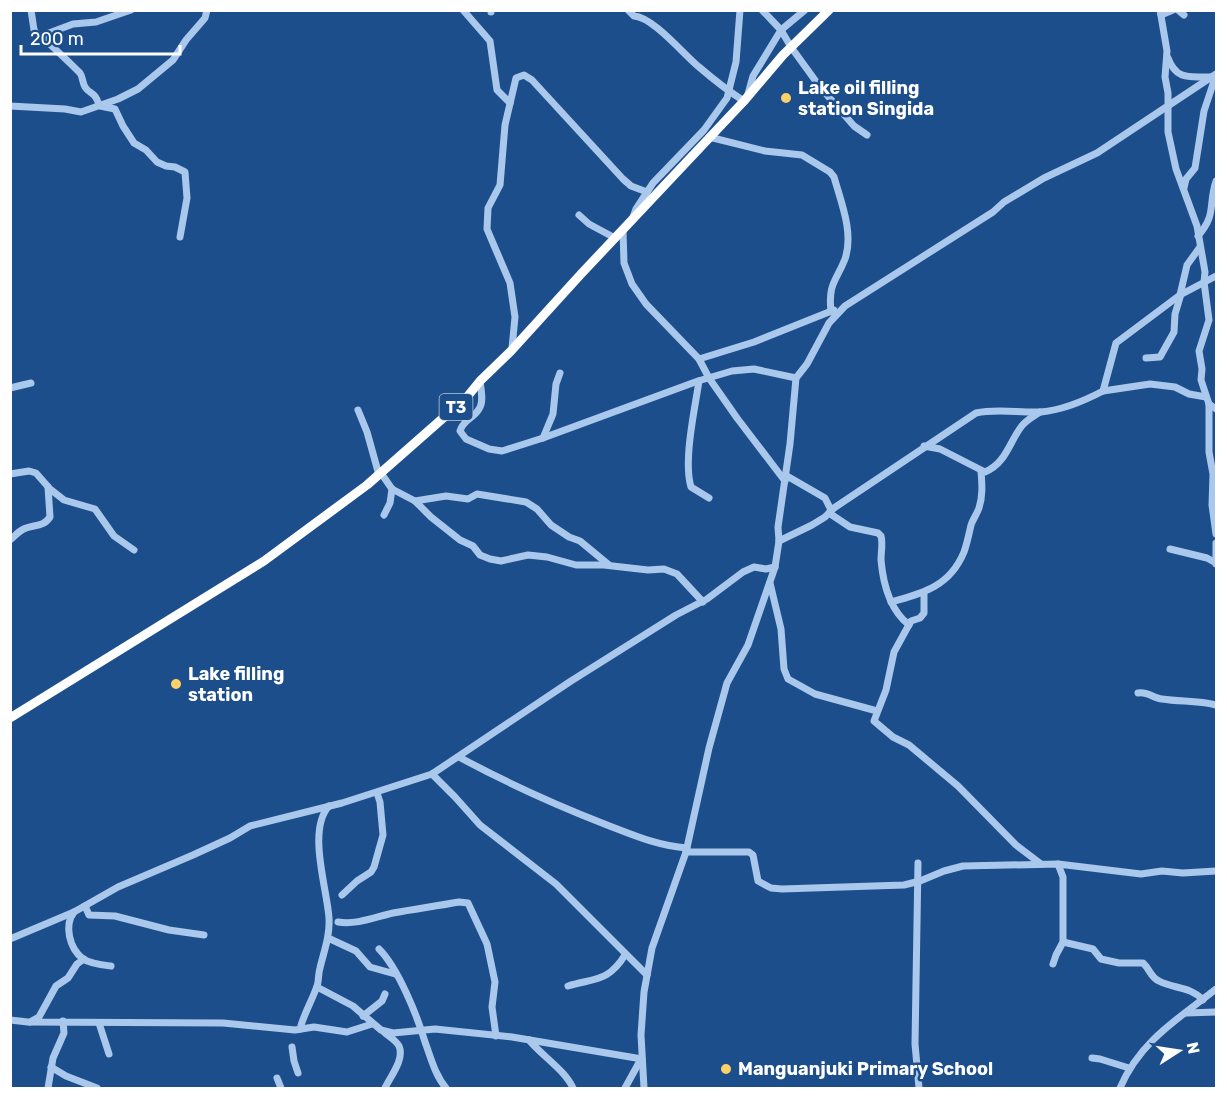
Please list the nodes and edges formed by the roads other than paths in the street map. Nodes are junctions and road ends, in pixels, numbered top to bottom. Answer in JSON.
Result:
{"nodes":[{"id":1,"x":31,"y":10,"type":"edge"},
{"id":2,"x":131,"y":10,"type":"edge"},
{"id":3,"x":207,"y":10,"type":"edge"},
{"id":4,"x":463,"y":10,"type":"edge"},
{"id":5,"x":628,"y":10,"type":"edge"},
{"id":6,"x":740,"y":10,"type":"edge"},
{"id":7,"x":762,"y":10,"type":"edge"},
{"id":8,"x":805,"y":10,"type":"edge"},
{"id":9,"x":829,"y":10,"type":"edge"},
{"id":10,"x":1173,"y":10,"type":"edge"},
{"id":11,"x":1161,"y":13,"type":"edge"},
{"id":12,"x":781,"y":30,"type":"junction"},
{"id":13,"x":41,"y":36,"type":"junction"},
{"id":14,"x":790,"y":47,"type":"junction"},
{"id":15,"x":1167,"y":56,"type":"junction"},
{"id":16,"x":1215,"y":75,"type":"edge"},
{"id":17,"x":730,"y":91,"type":"junction"},
{"id":18,"x":746,"y":97,"type":"junction"},
{"id":19,"x":510,"y":103,"type":"junction"},
{"id":20,"x":98,"y":105,"type":"junction"},
{"id":21,"x":1168,"y":105,"type":"junction"},
{"id":22,"x":10,"y":106,"type":"edge"},
{"id":23,"x":867,"y":135,"type":"dead end"},
{"id":24,"x":709,"y":137,"type":"junction"},
{"id":25,"x":1216,"y":181,"type":"edge"},
{"id":26,"x":1184,"y":188,"type":"junction"},
{"id":27,"x":647,"y":192,"type":"junction"},
{"id":28,"x":579,"y":214,"type":"dead end"},
{"id":29,"x":633,"y":220,"type":"junction"},
{"id":30,"x":623,"y":231,"type":"junction"},
{"id":31,"x":1198,"y":236,"type":"junction"},
{"id":32,"x":180,"y":237,"type":"dead end"},
{"id":33,"x":615,"y":238,"type":"junction"},
{"id":34,"x":1200,"y":247,"type":"junction"},
{"id":35,"x":1204,"y":267,"type":"junction"},
{"id":36,"x":1216,"y":276,"type":"edge"},
{"id":37,"x":1204,"y":282,"type":"junction"},
{"id":38,"x":1181,"y":295,"type":"junction"},
{"id":39,"x":845,"y":306,"type":"junction"},
{"id":40,"x":831,"y":312,"type":"junction"},
{"id":41,"x":511,"y":351,"type":"junction"},
{"id":42,"x":1146,"y":358,"type":"dead end"},
{"id":43,"x":699,"y":359,"type":"junction"},
{"id":44,"x":560,"y":373,"type":"dead end"},
{"id":45,"x":710,"y":378,"type":"junction"},
{"id":46,"x":796,"y":378,"type":"junction"},
{"id":47,"x":480,"y":381,"type":"junction"},
{"id":48,"x":699,"y":381,"type":"junction"},
{"id":49,"x":31,"y":383,"type":"dead end"},
{"id":50,"x":10,"y":388,"type":"edge"},
{"id":51,"x":1103,"y":392,"type":"junction"},
{"id":52,"x":1207,"y":400,"type":"junction"},
{"id":53,"x":1216,"y":409,"type":"edge"},
{"id":54,"x":358,"y":410,"type":"dead end"},
{"id":55,"x":1040,"y":412,"type":"junction"},
{"id":56,"x":543,"y":438,"type":"junction"},
{"id":57,"x":924,"y":446,"type":"junction"},
{"id":58,"x":787,"y":462,"type":"junction"},
{"id":59,"x":772,"y":464,"type":"junction"},
{"id":60,"x":981,"y":471,"type":"junction"},
{"id":61,"x":10,"y":474,"type":"edge"},
{"id":62,"x":380,"y":474,"type":"junction"},
{"id":63,"x":786,"y":478,"type":"junction"},
{"id":64,"x":48,"y":487,"type":"junction"},
{"id":65,"x":392,"y":489,"type":"junction"},
{"id":66,"x":407,"y":496,"type":"junction"},
{"id":67,"x":710,"y":498,"type":"dead end"},
{"id":68,"x":415,"y":501,"type":"junction"},
{"id":69,"x":390,"y":502,"type":"junction"},
{"id":70,"x":830,"y":512,"type":"junction"},
{"id":71,"x":1215,"y":513,"type":"edge"},
{"id":72,"x":384,"y":515,"type":"dead end"},
{"id":73,"x":1216,"y":534,"type":"edge"},
{"id":74,"x":10,"y":540,"type":"edge"},
{"id":75,"x":779,"y":541,"type":"junction"},
{"id":76,"x":1216,"y":543,"type":"edge"},
{"id":77,"x":1170,"y":549,"type":"dead end"},
{"id":78,"x":134,"y":550,"type":"dead end"},
{"id":79,"x":1216,"y":563,"type":"edge"},
{"id":80,"x":611,"y":566,"type":"junction"},
{"id":81,"x":775,"y":567,"type":"junction"},
{"id":82,"x":770,"y":582,"type":"junction"},
{"id":83,"x":924,"y":593,"type":"junction"},
{"id":84,"x":703,"y":602,"type":"junction"},
{"id":85,"x":891,"y":602,"type":"junction"},
{"id":86,"x":909,"y":625,"type":"junction"},
{"id":87,"x":1138,"y":693,"type":"dead end"},
{"id":88,"x":1216,"y":705,"type":"edge"},
{"id":89,"x":877,"y":711,"type":"junction"},
{"id":90,"x":10,"y":718,"type":"edge"},
{"id":91,"x":459,"y":757,"type":"junction"},
{"id":92,"x":432,"y":774,"type":"junction"},
{"id":93,"x":377,"y":793,"type":"junction"},
{"id":94,"x":329,"y":806,"type":"junction"},
{"id":95,"x":686,"y":850,"type":"junction"},
{"id":96,"x":918,"y":863,"type":"dead end"},
{"id":97,"x":1041,"y":864,"type":"junction"},
{"id":98,"x":1058,"y":864,"type":"junction"},
{"id":99,"x":1216,"y":871,"type":"edge"},
{"id":100,"x":918,"y":882,"type":"junction"},
{"id":101,"x":342,"y":896,"type":"dead end"},
{"id":102,"x":85,"y":906,"type":"junction"},
{"id":103,"x":75,"y":912,"type":"junction"},
{"id":104,"x":338,"y":922,"type":"dead end"},
{"id":105,"x":204,"y":935,"type":"dead end"},
{"id":106,"x":328,"y":938,"type":"junction"},
{"id":107,"x":10,"y":939,"type":"edge"},
{"id":108,"x":1063,"y":942,"type":"junction"},
{"id":109,"x":379,"y":949,"type":"dead end"},
{"id":110,"x":626,"y":955,"type":"junction"},
{"id":111,"x":84,"y":959,"type":"junction"},
{"id":112,"x":1053,"y":964,"type":"dead end"},
{"id":113,"x":111,"y":966,"type":"dead end"},
{"id":114,"x":395,"y":974,"type":"junction"},
{"id":115,"x":647,"y":975,"type":"junction"},
{"id":116,"x":568,"y":986,"type":"dead end"},
{"id":117,"x":317,"y":987,"type":"junction"},
{"id":118,"x":1216,"y":988,"type":"edge"},
{"id":119,"x":385,"y":994,"type":"dead end"},
{"id":120,"x":1203,"y":999,"type":"junction"},
{"id":121,"x":1216,"y":1012,"type":"edge"},
{"id":122,"x":1186,"y":1013,"type":"junction"},
{"id":123,"x":363,"y":1016,"type":"junction"},
{"id":124,"x":10,"y":1020,"type":"edge"},
{"id":125,"x":63,"y":1021,"type":"junction"},
{"id":126,"x":28,"y":1022,"type":"junction"},
{"id":127,"x":99,"y":1023,"type":"junction"},
{"id":128,"x":372,"y":1024,"type":"junction"},
{"id":129,"x":300,"y":1029,"type":"junction"},
{"id":130,"x":381,"y":1030,"type":"junction"},
{"id":131,"x":421,"y":1030,"type":"junction"},
{"id":132,"x":496,"y":1036,"type":"junction"},
{"id":133,"x":529,"y":1040,"type":"junction"},
{"id":134,"x":292,"y":1047,"type":"dead end"},
{"id":135,"x":109,"y":1054,"type":"dead end"},
{"id":136,"x":1092,"y":1058,"type":"dead end"},
{"id":137,"x":641,"y":1059,"type":"junction"},
{"id":138,"x":51,"y":1067,"type":"junction"},
{"id":139,"x":1129,"y":1068,"type":"junction"},
{"id":140,"x":298,"y":1073,"type":"dead end"},
{"id":141,"x":277,"y":1078,"type":"dead end"},
{"id":142,"x":48,"y":1089,"type":"edge"},
{"id":143,"x":97,"y":1089,"type":"edge"},
{"id":144,"x":281,"y":1089,"type":"edge"},
{"id":145,"x":385,"y":1089,"type":"edge"},
{"id":146,"x":446,"y":1089,"type":"edge"},
{"id":147,"x":573,"y":1089,"type":"edge"},
{"id":148,"x":625,"y":1089,"type":"edge"},
{"id":149,"x":644,"y":1089,"type":"edge"},
{"id":150,"x":919,"y":1089,"type":"edge"},
{"id":151,"x":1120,"y":1089,"type":"edge"}],
"edges":[{"from":1,"to":13,"type":"street"},
{"from":2,"to":13,"type":"street"},
{"from":3,"to":20,"type":"street"},
{"from":4,"to":19,"type":"street"},
{"from":5,"to":17,"type":"street"},
{"from":6,"to":17,"type":"street"},
{"from":7,"to":12,"type":"street"},
{"from":8,"to":12,"type":"street"},
{"from":9,"to":14,"type":"highway","number":"T3"},
{"from":10,"to":11,"type":"street"},
{"from":11,"to":15,"type":"street"},
{"from":12,"to":14,"type":"street"},
{"from":12,"to":18,"type":"street"},
{"from":13,"to":20,"type":"street"},
{"from":14,"to":18,"type":"highway","number":"T3"},
{"from":14,"to":23,"type":"street"},
{"from":15,"to":16,"type":"street"},
{"from":15,"to":21,"type":"street"},
{"from":16,"to":21,"type":"street"},
{"from":16,"to":26,"type":"street"},
{"from":17,"to":18,"type":"street"},
{"from":17,"to":27,"type":"street"},
{"from":18,"to":24,"type":"highway","number":"T3"},
{"from":19,"to":27,"type":"street"},
{"from":19,"to":41,"type":"street"},
{"from":20,"to":22,"type":"street"},
{"from":20,"to":32,"type":"street"},
{"from":21,"to":26,"type":"street"},
{"from":21,"to":39,"type":"street"},
{"from":24,"to":29,"type":"highway","number":"T3"},
{"from":24,"to":40,"type":"street"},
{"from":25,"to":31,"type":"street"},
{"from":26,"to":31,"type":"street"},
{"from":27,"to":29,"type":"street"},
{"from":28,"to":33,"type":"street"},
{"from":29,"to":30,"type":"highway","number":"T3"},
{"from":30,"to":33,"type":"highway","number":"T3"},
{"from":30,"to":43,"type":"street"},
{"from":31,"to":34,"type":"street"},
{"from":33,"to":41,"type":"highway","number":"T3"},
{"from":34,"to":35,"type":"street"},
{"from":34,"to":38,"type":"street"},
{"from":35,"to":36,"type":"street"},
{"from":35,"to":37,"type":"street"},
{"from":36,"to":37,"type":"street"},
{"from":37,"to":38,"type":"street"},
{"from":37,"to":52,"type":"street"},
{"from":38,"to":42,"type":"street"},
{"from":38,"to":51,"type":"street"},
{"from":39,"to":40,"type":"street"},
{"from":39,"to":46,"type":"street"},
{"from":40,"to":43,"type":"street"},
{"from":41,"to":47,"type":"highway","number":"T3"},
{"from":43,"to":45,"type":"street"},
{"from":44,"to":56,"type":"street"},
{"from":45,"to":46,"type":"street"},
{"from":45,"to":48,"type":"street"},
{"from":45,"to":59,"type":"street"},
{"from":46,"to":58,"type":"street"},
{"from":47,"to":56,"type":"street"},
{"from":47,"to":62,"type":"highway","number":"T3"},
{"from":48,"to":56,"type":"street"},
{"from":48,"to":67,"type":"street"},
{"from":49,"to":50,"type":"street"},
{"from":51,"to":52,"type":"street"},
{"from":51,"to":55,"type":"street"},
{"from":52,"to":53,"type":"street"},
{"from":52,"to":71,"type":"street"},
{"from":54,"to":62,"type":"street"},
{"from":55,"to":57,"type":"street"},
{"from":55,"to":60,"type":"street"},
{"from":57,"to":60,"type":"street"},
{"from":57,"to":70,"type":"street"},
{"from":58,"to":59,"type":"street"},
{"from":58,"to":63,"type":"street"},
{"from":59,"to":63,"type":"street"},
{"from":60,"to":83,"type":"street"},
{"from":61,"to":64,"type":"street"},
{"from":62,"to":65,"type":"street"},
{"from":62,"to":90,"type":"highway","number":"T3"},
{"from":63,"to":70,"type":"street"},
{"from":63,"to":75,"type":"street"},
{"from":64,"to":74,"type":"street"},
{"from":64,"to":78,"type":"street"},
{"from":65,"to":66,"type":"street"},
{"from":65,"to":69,"type":"street"},
{"from":66,"to":68,"type":"street"},
{"from":66,"to":69,"type":"street"},
{"from":68,"to":80,"type":"street"},
{"from":68,"to":80,"type":"street"},
{"from":69,"to":72,"type":"street"},
{"from":70,"to":75,"type":"street"},
{"from":70,"to":85,"type":"street"},
{"from":71,"to":73,"type":"street"},
{"from":75,"to":81,"type":"street"},
{"from":76,"to":79,"type":"street"},
{"from":77,"to":79,"type":"street"},
{"from":80,"to":84,"type":"street"},
{"from":81,"to":82,"type":"street"},
{"from":81,"to":84,"type":"street"},
{"from":82,"to":89,"type":"street"},
{"from":82,"to":95,"type":"street"},
{"from":83,"to":85,"type":"street"},
{"from":83,"to":86,"type":"street"},
{"from":84,"to":91,"type":"street"},
{"from":85,"to":86,"type":"street"},
{"from":86,"to":89,"type":"street"},
{"from":87,"to":88,"type":"street"},
{"from":89,"to":97,"type":"street"},
{"from":91,"to":92,"type":"street"},
{"from":91,"to":95,"type":"street"},
{"from":92,"to":93,"type":"street"},
{"from":92,"to":110,"type":"street"},
{"from":93,"to":94,"type":"street"},
{"from":93,"to":101,"type":"street"},
{"from":94,"to":102,"type":"street"},
{"from":94,"to":106,"type":"street"},
{"from":95,"to":100,"type":"street"},
{"from":95,"to":115,"type":"street"},
{"from":96,"to":100,"type":"street"},
{"from":97,"to":98,"type":"street"},
{"from":97,"to":100,"type":"street"},
{"from":98,"to":99,"type":"street"},
{"from":98,"to":108,"type":"street"},
{"from":100,"to":150,"type":"street"},
{"from":102,"to":103,"type":"street"},
{"from":102,"to":105,"type":"street"},
{"from":103,"to":107,"type":"street"},
{"from":103,"to":111,"type":"street"},
{"from":104,"to":132,"type":"street"},
{"from":106,"to":114,"type":"street"},
{"from":106,"to":117,"type":"street"},
{"from":108,"to":112,"type":"street"},
{"from":108,"to":120,"type":"street"},
{"from":109,"to":114,"type":"street"},
{"from":110,"to":115,"type":"street"},
{"from":110,"to":116,"type":"street"},
{"from":111,"to":113,"type":"street"},
{"from":111,"to":126,"type":"street"},
{"from":114,"to":131,"type":"street"},
{"from":115,"to":137,"type":"street"},
{"from":117,"to":123,"type":"street"},
{"from":117,"to":129,"type":"street"},
{"from":118,"to":120,"type":"street"},
{"from":119,"to":123,"type":"street"},
{"from":120,"to":122,"type":"street"},
{"from":121,"to":122,"type":"street"},
{"from":122,"to":139,"type":"street"},
{"from":123,"to":128,"type":"street"},
{"from":124,"to":126,"type":"street"},
{"from":125,"to":126,"type":"street"},
{"from":125,"to":127,"type":"street"},
{"from":125,"to":138,"type":"street"},
{"from":127,"to":129,"type":"street"},
{"from":127,"to":135,"type":"street"},
{"from":128,"to":129,"type":"street"},
{"from":128,"to":130,"type":"street"},
{"from":130,"to":131,"type":"street"},
{"from":130,"to":145,"type":"street"},
{"from":131,"to":132,"type":"street"},
{"from":131,"to":146,"type":"street"},
{"from":132,"to":133,"type":"street"},
{"from":133,"to":137,"type":"street"},
{"from":133,"to":147,"type":"street"},
{"from":134,"to":140,"type":"street"},
{"from":136,"to":139,"type":"street"},
{"from":137,"to":148,"type":"street"},
{"from":137,"to":149,"type":"street"},
{"from":138,"to":142,"type":"street"},
{"from":138,"to":143,"type":"street"},
{"from":139,"to":151,"type":"street"},
{"from":141,"to":144,"type":"street"}]}
